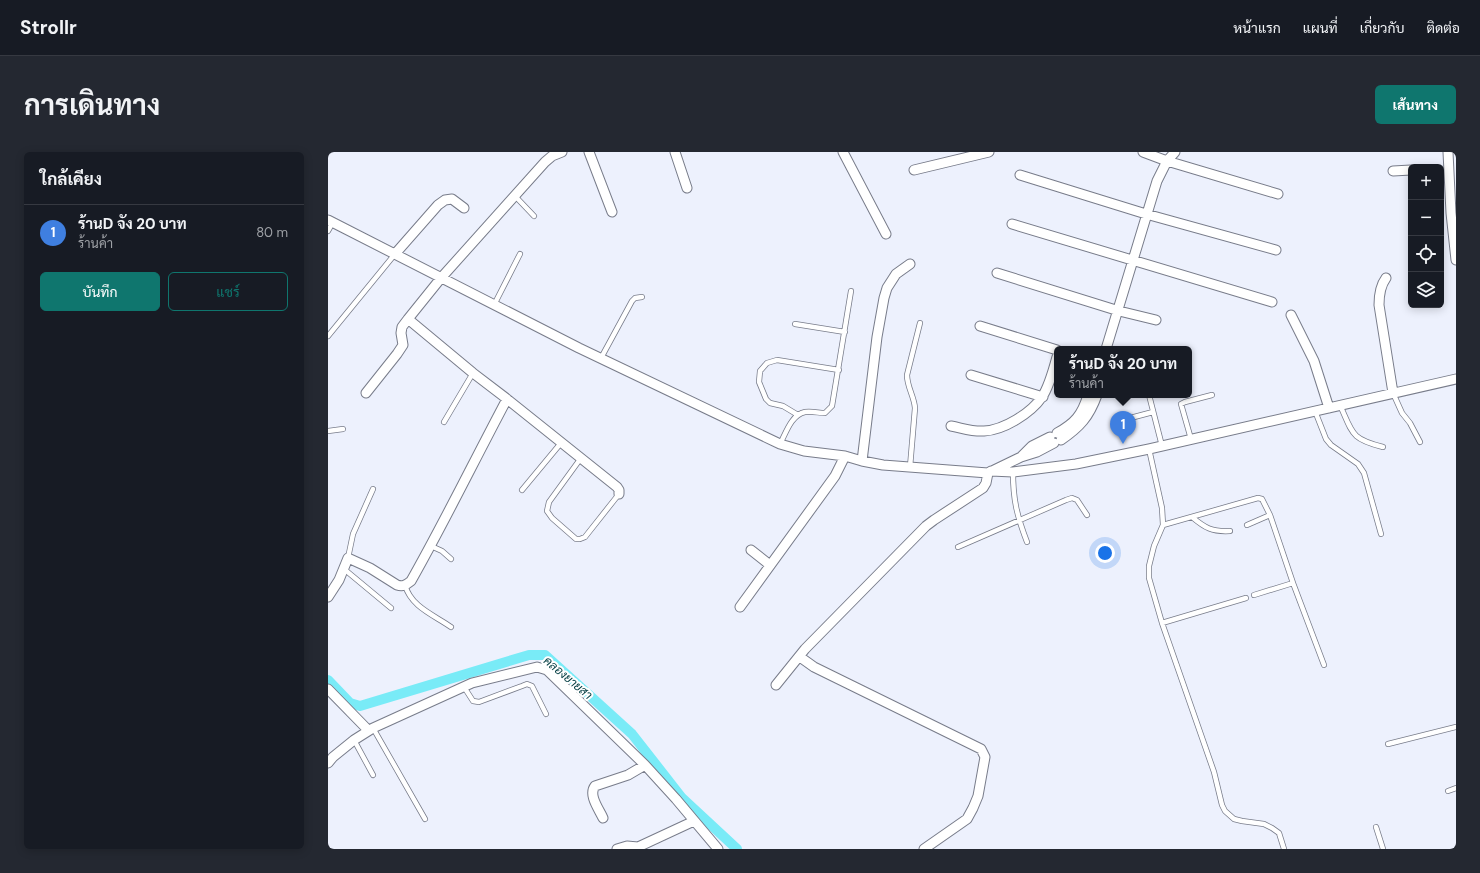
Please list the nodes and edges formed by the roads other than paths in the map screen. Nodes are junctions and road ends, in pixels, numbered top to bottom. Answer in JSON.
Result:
{"nodes":[{"id":1,"x":562,"y":152,"type":"edge"},
{"id":2,"x":589,"y":152,"type":"edge"},
{"id":3,"x":675,"y":152,"type":"edge"},
{"id":4,"x":843,"y":152,"type":"edge"},
{"id":5,"x":986,"y":152,"type":"edge"},
{"id":6,"x":1175,"y":152,"type":"edge"},
{"id":7,"x":1448,"y":152,"type":"edge"},
{"id":8,"x":1147,"y":153,"type":"edge"},
{"id":9,"x":550,"y":154,"type":"edge"},
{"id":10,"x":1167,"y":161,"type":"junction"},
{"id":11,"x":1444,"y":168,"type":"edge"},
{"id":12,"x":914,"y":170,"type":"dead end"},
{"id":13,"x":1408,"y":170,"type":"edge"},
{"id":14,"x":1392,"y":171,"type":"dead end"},
{"id":15,"x":1020,"y":175,"type":"dead end"},
{"id":16,"x":687,"y":188,"type":"dead end"},
{"id":17,"x":1278,"y":194,"type":"dead end"},
{"id":18,"x":515,"y":196,"type":"junction"},
{"id":19,"x":464,"y":208,"type":"dead end"},
{"id":20,"x":612,"y":212,"type":"dead end"},
{"id":21,"x":1146,"y":214,"type":"junction"},
{"id":22,"x":534,"y":216,"type":"dead end"},
{"id":23,"x":330,"y":221,"type":"edge"},
{"id":24,"x":1012,"y":224,"type":"dead end"},
{"id":25,"x":328,"y":231,"type":"edge"},
{"id":26,"x":886,"y":234,"type":"dead end"},
{"id":27,"x":1276,"y":250,"type":"dead end"},
{"id":28,"x":395,"y":254,"type":"junction"},
{"id":29,"x":520,"y":254,"type":"dead end"},
{"id":30,"x":1133,"y":260,"type":"junction"},
{"id":31,"x":1456,"y":260,"type":"edge"},
{"id":32,"x":910,"y":264,"type":"dead end"},
{"id":33,"x":997,"y":273,"type":"dead end"},
{"id":34,"x":441,"y":278,"type":"junction"},
{"id":35,"x":1386,"y":278,"type":"dead end"},
{"id":36,"x":851,"y":291,"type":"dead end"},
{"id":37,"x":642,"y":297,"type":"dead end"},
{"id":38,"x":1272,"y":302,"type":"dead end"},
{"id":39,"x":494,"y":305,"type":"junction"},
{"id":40,"x":1118,"y":311,"type":"junction"},
{"id":41,"x":1291,"y":315,"type":"dead end"},
{"id":42,"x":408,"y":319,"type":"junction"},
{"id":43,"x":1156,"y":320,"type":"dead end"},
{"id":44,"x":920,"y":323,"type":"dead end"},
{"id":45,"x":795,"y":324,"type":"dead end"},
{"id":46,"x":980,"y":326,"type":"dead end"},
{"id":47,"x":845,"y":332,"type":"junction"},
{"id":48,"x":328,"y":336,"type":"edge"},
{"id":49,"x":1107,"y":346,"type":"edge"},
{"id":50,"x":1054,"y":349,"type":"edge"},
{"id":51,"x":601,"y":358,"type":"junction"},
{"id":52,"x":1054,"y":365,"type":"edge"},
{"id":53,"x":839,"y":370,"type":"junction"},
{"id":54,"x":473,"y":373,"type":"junction"},
{"id":55,"x":971,"y":375,"type":"dead end"},
{"id":56,"x":1456,"y":379,"type":"edge"},
{"id":57,"x":366,"y":393,"type":"dead end"},
{"id":58,"x":1393,"y":393,"type":"junction"},
{"id":59,"x":1212,"y":395,"type":"dead end"},
{"id":60,"x":1043,"y":397,"type":"junction"},
{"id":61,"x":1088,"y":398,"type":"edge"},
{"id":62,"x":1095,"y":398,"type":"edge"},
{"id":63,"x":1150,"y":398,"type":"edge"},
{"id":64,"x":507,"y":399,"type":"junction"},
{"id":65,"x":1340,"y":405,"type":"junction"},
{"id":66,"x":1329,"y":408,"type":"junction"},
{"id":67,"x":1315,"y":411,"type":"junction"},
{"id":68,"x":1153,"y":412,"type":"junction"},
{"id":69,"x":1085,"y":413,"type":"junction"},
{"id":70,"x":798,"y":415,"type":"junction"},
{"id":71,"x":1119,"y":420,"type":"dead end"},
{"id":72,"x":444,"y":422,"type":"dead end"},
{"id":73,"x":951,"y":426,"type":"dead end"},
{"id":74,"x":343,"y":429,"type":"dead end"},
{"id":75,"x":328,"y":431,"type":"edge"},
{"id":76,"x":1191,"y":439,"type":"junction"},
{"id":77,"x":1420,"y":442,"type":"dead end"},
{"id":78,"x":561,"y":443,"type":"junction"},
{"id":79,"x":780,"y":444,"type":"junction"},
{"id":80,"x":1162,"y":446,"type":"junction"},
{"id":81,"x":1383,"y":447,"type":"dead end"},
{"id":82,"x":1149,"y":449,"type":"junction"},
{"id":83,"x":845,"y":456,"type":"junction"},
{"id":84,"x":581,"y":458,"type":"junction"},
{"id":85,"x":862,"y":461,"type":"junction"},
{"id":86,"x":910,"y":467,"type":"junction"},
{"id":87,"x":989,"y":472,"type":"junction"},
{"id":88,"x":1013,"y":472,"type":"junction"},
{"id":89,"x":373,"y":488,"type":"dead end"},
{"id":90,"x":522,"y":490,"type":"dead end"},
{"id":91,"x":619,"y":494,"type":"joint"},
{"id":92,"x":1087,"y":515,"type":"dead end"},
{"id":93,"x":1270,"y":515,"type":"junction"},
{"id":94,"x":1192,"y":517,"type":"junction"},
{"id":95,"x":1018,"y":520,"type":"junction"},
{"id":96,"x":1163,"y":525,"type":"junction"},
{"id":97,"x":1247,"y":525,"type":"dead end"},
{"id":98,"x":1230,"y":531,"type":"dead end"},
{"id":99,"x":1381,"y":534,"type":"dead end"},
{"id":100,"x":1027,"y":542,"type":"dead end"},
{"id":101,"x":431,"y":546,"type":"junction"},
{"id":102,"x":958,"y":546,"type":"dead end"},
{"id":103,"x":751,"y":550,"type":"dead end"},
{"id":104,"x":348,"y":558,"type":"junction"},
{"id":105,"x":451,"y":559,"type":"dead end"},
{"id":106,"x":770,"y":565,"type":"junction"},
{"id":107,"x":344,"y":569,"type":"junction"},
{"id":108,"x":1293,"y":583,"type":"junction"},
{"id":109,"x":405,"y":586,"type":"junction"},
{"id":110,"x":1254,"y":596,"type":"dead end"},
{"id":111,"x":328,"y":597,"type":"edge"},
{"id":112,"x":1246,"y":598,"type":"dead end"},
{"id":113,"x":740,"y":607,"type":"dead end"},
{"id":114,"x":391,"y":608,"type":"dead end"},
{"id":115,"x":1162,"y":623,"type":"junction"},
{"id":116,"x":451,"y":627,"type":"dead end"},
{"id":117,"x":800,"y":656,"type":"junction"},
{"id":118,"x":1324,"y":665,"type":"dead end"},
{"id":119,"x":776,"y":685,"type":"dead end"},
{"id":120,"x":464,"y":687,"type":"junction"},
{"id":121,"x":328,"y":689,"type":"edge"},
{"id":122,"x":546,"y":714,"type":"dead end"},
{"id":123,"x":1456,"y":727,"type":"edge"},
{"id":124,"x":370,"y":729,"type":"junction"},
{"id":125,"x":354,"y":740,"type":"junction"},
{"id":126,"x":1388,"y":744,"type":"dead end"},
{"id":127,"x":328,"y":763,"type":"edge"},
{"id":128,"x":645,"y":765,"type":"junction"},
{"id":129,"x":373,"y":775,"type":"dead end"},
{"id":130,"x":1456,"y":788,"type":"edge"},
{"id":131,"x":1448,"y":791,"type":"dead end"},
{"id":132,"x":604,"y":818,"type":"dead end"},
{"id":133,"x":425,"y":819,"type":"dead end"},
{"id":134,"x":694,"y":821,"type":"junction"},
{"id":135,"x":1376,"y":827,"type":"dead end"},
{"id":136,"x":618,"y":849,"type":"edge"},
{"id":137,"x":718,"y":849,"type":"edge"},
{"id":138,"x":924,"y":849,"type":"edge"},
{"id":139,"x":1284,"y":849,"type":"edge"},
{"id":140,"x":1383,"y":849,"type":"edge"}],
"edges":[{"from":1,"to":9,"type":"street"},
{"from":2,"to":20,"type":"street"},
{"from":3,"to":16,"type":"street"},
{"from":4,"to":26,"type":"street"},
{"from":5,"to":12,"type":"street"},
{"from":6,"to":10,"type":"street"},
{"from":7,"to":11,"type":"street"},
{"from":8,"to":10,"type":"street"},
{"from":9,"to":18,"type":"street"},
{"from":10,"to":17,"type":"street"},
{"from":10,"to":21,"type":"street"},
{"from":11,"to":31,"type":"street"},
{"from":13,"to":14,"type":"street"},
{"from":15,"to":21,"type":"street"},
{"from":18,"to":22,"type":"lane"},
{"from":18,"to":34,"type":"street"},
{"from":19,"to":28,"type":"street"},
{"from":21,"to":27,"type":"street"},
{"from":21,"to":30,"type":"street"},
{"from":23,"to":25,"type":"lane"},
{"from":23,"to":28,"type":"street"},
{"from":24,"to":30,"type":"street"},
{"from":28,"to":34,"type":"street"},
{"from":28,"to":48,"type":"lane"},
{"from":29,"to":39,"type":"lane"},
{"from":30,"to":38,"type":"street"},
{"from":30,"to":40,"type":"street"},
{"from":32,"to":85,"type":"street"},
{"from":33,"to":40,"type":"street"},
{"from":34,"to":39,"type":"street"},
{"from":34,"to":42,"type":"street"},
{"from":35,"to":58,"type":"street"},
{"from":36,"to":47,"type":"lane"},
{"from":37,"to":51,"type":"lane"},
{"from":39,"to":51,"type":"street"},
{"from":40,"to":43,"type":"street"},
{"from":40,"to":49,"type":"street"},
{"from":41,"to":66,"type":"street"},
{"from":42,"to":54,"type":"street"},
{"from":42,"to":57,"type":"street"},
{"from":44,"to":86,"type":"lane"},
{"from":45,"to":47,"type":"lane"},
{"from":46,"to":50,"type":"street"},
{"from":47,"to":53,"type":"lane"},
{"from":51,"to":79,"type":"street"},
{"from":52,"to":60,"type":"street"},
{"from":53,"to":70,"type":"lane"},
{"from":53,"to":70,"type":"lane"},
{"from":54,"to":64,"type":"street"},
{"from":54,"to":72,"type":"lane"},
{"from":55,"to":60,"type":"street"},
{"from":56,"to":58,"type":"street"},
{"from":58,"to":65,"type":"street"},
{"from":58,"to":77,"type":"lane"},
{"from":59,"to":76,"type":"lane"},
{"from":60,"to":73,"type":"street"},
{"from":61,"to":69,"type":"street"},
{"from":62,"to":69,"type":"street"},
{"from":63,"to":68,"type":"lane"},
{"from":64,"to":78,"type":"street"},
{"from":64,"to":101,"type":"street"},
{"from":65,"to":66,"type":"street"},
{"from":65,"to":81,"type":"lane"},
{"from":66,"to":67,"type":"street"},
{"from":67,"to":76,"type":"street"},
{"from":67,"to":99,"type":"lane"},
{"from":68,"to":71,"type":"lane"},
{"from":68,"to":80,"type":"lane"},
{"from":69,"to":87,"type":"street"},
{"from":70,"to":79,"type":"lane"},
{"from":74,"to":75,"type":"lane"},
{"from":76,"to":80,"type":"street"},
{"from":78,"to":84,"type":"street"},
{"from":78,"to":90,"type":"lane"},
{"from":79,"to":83,"type":"street"},
{"from":80,"to":82,"type":"street"},
{"from":82,"to":88,"type":"street"},
{"from":82,"to":96,"type":"lane"},
{"from":83,"to":85,"type":"street"},
{"from":83,"to":106,"type":"street"},
{"from":84,"to":91,"type":"street"},
{"from":84,"to":91,"type":"lane"},
{"from":85,"to":86,"type":"street"},
{"from":86,"to":87,"type":"street"},
{"from":87,"to":88,"type":"street"},
{"from":87,"to":117,"type":"street"},
{"from":88,"to":95,"type":"lane"},
{"from":89,"to":104,"type":"lane"},
{"from":92,"to":95,"type":"lane"},
{"from":93,"to":94,"type":"lane"},
{"from":93,"to":97,"type":"lane"},
{"from":93,"to":108,"type":"lane"},
{"from":94,"to":96,"type":"lane"},
{"from":94,"to":98,"type":"lane"},
{"from":95,"to":100,"type":"lane"},
{"from":95,"to":102,"type":"lane"},
{"from":96,"to":115,"type":"lane"},
{"from":101,"to":105,"type":"lane"},
{"from":101,"to":109,"type":"street"},
{"from":103,"to":106,"type":"street"},
{"from":104,"to":107,"type":"street"},
{"from":104,"to":109,"type":"street"},
{"from":106,"to":113,"type":"street"},
{"from":107,"to":111,"type":"street"},
{"from":107,"to":114,"type":"lane"},
{"from":108,"to":110,"type":"lane"},
{"from":108,"to":118,"type":"lane"},
{"from":109,"to":116,"type":"lane"},
{"from":112,"to":115,"type":"lane"},
{"from":115,"to":139,"type":"lane"},
{"from":117,"to":119,"type":"street"},
{"from":117,"to":138,"type":"street"},
{"from":120,"to":122,"type":"lane"},
{"from":120,"to":124,"type":"street"},
{"from":120,"to":128,"type":"street"},
{"from":121,"to":124,"type":"street"},
{"from":123,"to":126,"type":"lane"},
{"from":124,"to":125,"type":"street"},
{"from":124,"to":133,"type":"lane"},
{"from":125,"to":127,"type":"street"},
{"from":125,"to":129,"type":"lane"},
{"from":128,"to":132,"type":"street"},
{"from":128,"to":134,"type":"street"},
{"from":130,"to":131,"type":"lane"},
{"from":134,"to":136,"type":"street"},
{"from":134,"to":137,"type":"street"},
{"from":135,"to":140,"type":"lane"}]}
